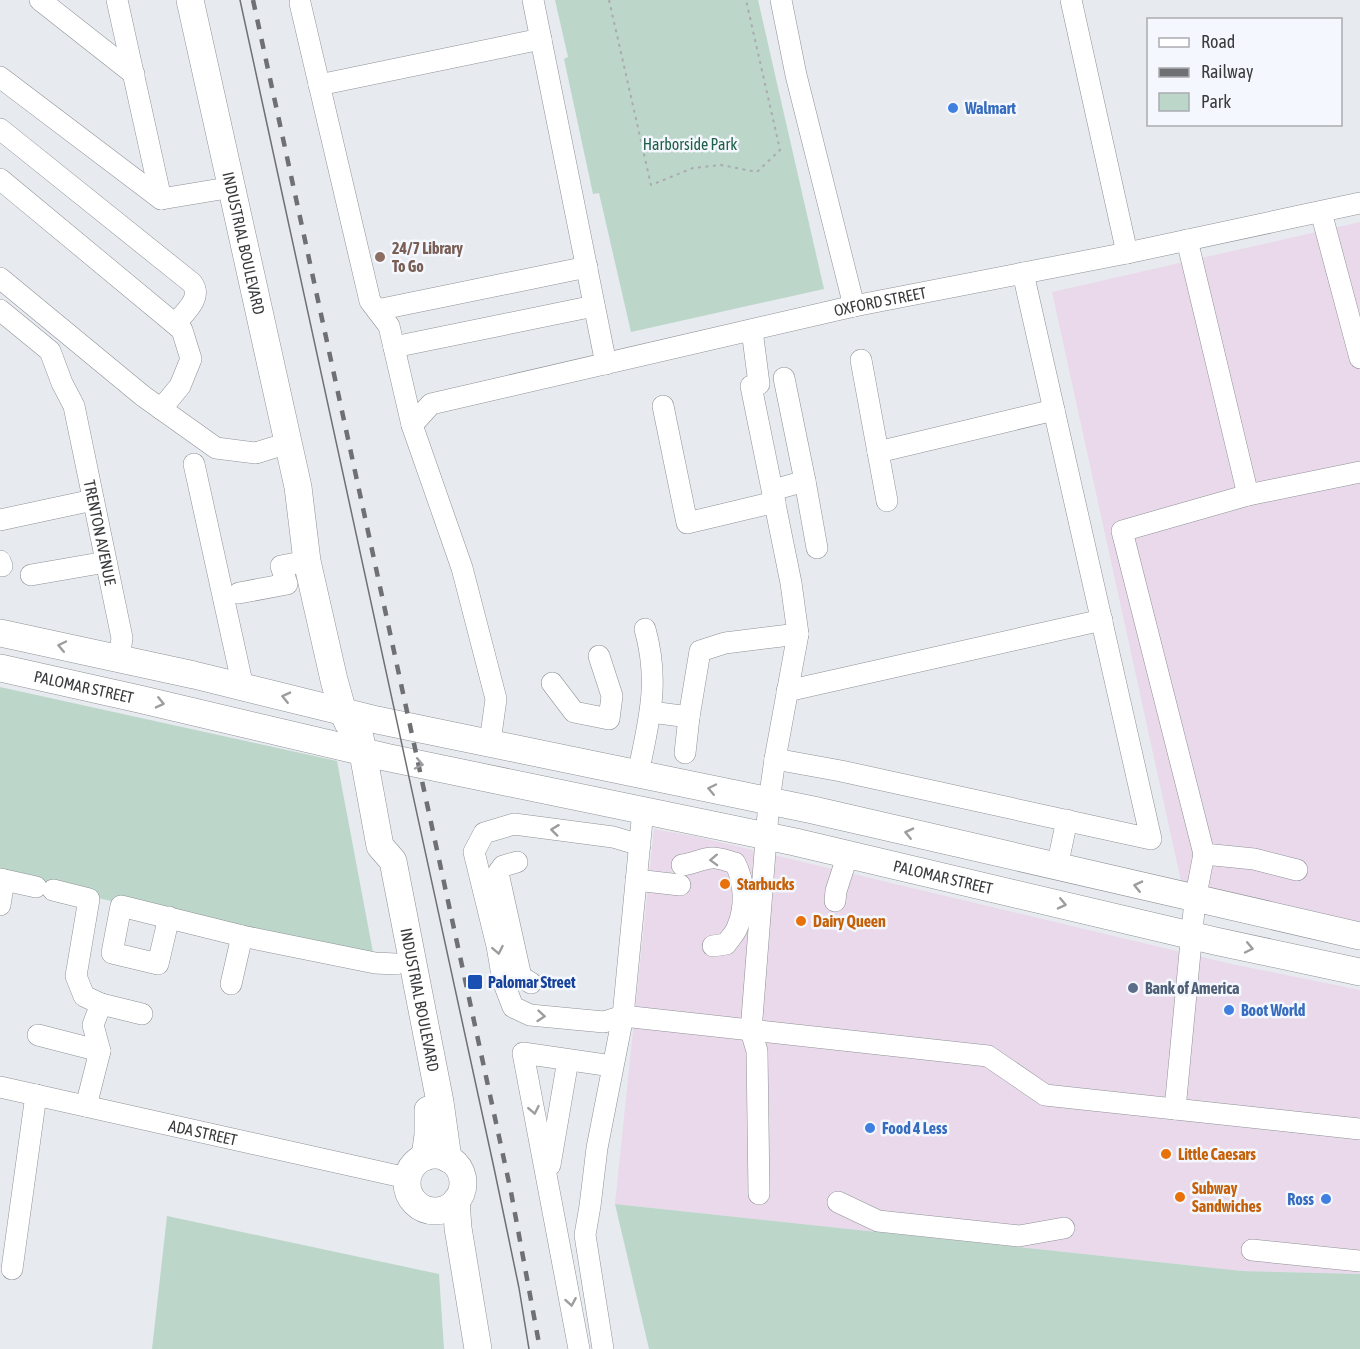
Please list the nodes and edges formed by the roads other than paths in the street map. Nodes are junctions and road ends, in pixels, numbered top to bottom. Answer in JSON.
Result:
{"nodes":[{"id":1,"x":40,"y":0,"type":"edge"},
{"id":2,"x":117,"y":0,"type":"edge"},
{"id":3,"x":190,"y":0,"type":"edge"},
{"id":4,"x":533,"y":0,"type":"edge"},
{"id":5,"x":781,"y":0,"type":"edge"},
{"id":6,"x":1071,"y":0,"type":"edge"},
{"id":7,"x":304,"y":1,"type":"edge"},
{"id":8,"x":541,"y":39,"type":"junction"},
{"id":9,"x":134,"y":74,"type":"junction"},
{"id":10,"x":0,"y":77,"type":"edge"},
{"id":11,"x":319,"y":85,"type":"junction"},
{"id":12,"x":0,"y":129,"type":"edge"},
{"id":13,"x":0,"y":179,"type":"edge"},
{"id":14,"x":233,"y":187,"type":"junction"},
{"id":15,"x":162,"y":198,"type":"junction"},
{"id":16,"x":1360,"y":203,"type":"edge"},
{"id":17,"x":1321,"y":212,"type":"junction"},
{"id":18,"x":1187,"y":240,"type":"junction"},
{"id":19,"x":1127,"y":253,"type":"junction"},
{"id":20,"x":587,"y":267,"type":"junction"},
{"id":21,"x":1023,"y":273,"type":"junction"},
{"id":22,"x":0,"y":278,"type":"edge"},
{"id":23,"x":594,"y":306,"type":"junction"},
{"id":24,"x":854,"y":306,"type":"junction"},
{"id":25,"x":0,"y":310,"type":"edge"},
{"id":26,"x":377,"y":310,"type":"junction"},
{"id":27,"x":175,"y":324,"type":"junction"},
{"id":28,"x":752,"y":330,"type":"junction"},
{"id":29,"x":394,"y":347,"type":"junction"},
{"id":30,"x":1360,"y":358,"type":"edge"},
{"id":31,"x":861,"y":360,"type":"dead end"},
{"id":32,"x":606,"y":364,"type":"junction"},
{"id":33,"x":784,"y":378,"type":"dead end"},
{"id":34,"x":663,"y":406,"type":"dead end"},
{"id":35,"x":161,"y":409,"type":"junction"},
{"id":36,"x":1054,"y":410,"type":"junction"},
{"id":37,"x":412,"y":425,"type":"junction"},
{"id":38,"x":288,"y":443,"type":"junction"},
{"id":39,"x":878,"y":452,"type":"junction"},
{"id":40,"x":194,"y":464,"type":"dead end"},
{"id":41,"x":1360,"y":472,"type":"edge"},
{"id":42,"x":805,"y":481,"type":"junction"},
{"id":43,"x":298,"y":488,"type":"junction"},
{"id":44,"x":1248,"y":495,"type":"junction"},
{"id":45,"x":774,"y":496,"type":"junction"},
{"id":46,"x":93,"y":500,"type":"junction"},
{"id":47,"x":887,"y":501,"type":"dead end"},
{"id":48,"x":0,"y":520,"type":"edge"},
{"id":49,"x":817,"y":548,"type":"dead end"},
{"id":50,"x":307,"y":561,"type":"junction"},
{"id":51,"x":106,"y":562,"type":"junction"},
{"id":52,"x":31,"y":575,"type":"dead end"},
{"id":53,"x":239,"y":593,"type":"dead end"},
{"id":54,"x":1102,"y":621,"type":"junction"},
{"id":55,"x":645,"y":628,"type":"dead end"},
{"id":56,"x":0,"y":633,"type":"edge"},
{"id":57,"x":798,"y":634,"type":"junction"},
{"id":58,"x":599,"y":656,"type":"dead end"},
{"id":59,"x":119,"y":659,"type":"junction"},
{"id":60,"x":0,"y":668,"type":"edge"},
{"id":61,"x":552,"y":683,"type":"dead end"},
{"id":62,"x":243,"y":687,"type":"junction"},
{"id":63,"x":787,"y":691,"type":"junction"},
{"id":64,"x":651,"y":712,"type":"junction"},
{"id":65,"x":350,"y":714,"type":"junction"},
{"id":66,"x":689,"y":717,"type":"junction"},
{"id":67,"x":490,"y":742,"type":"junction"},
{"id":68,"x":362,"y":751,"type":"junction"},
{"id":69,"x":685,"y":753,"type":"dead end"},
{"id":70,"x":775,"y":759,"type":"junction"},
{"id":71,"x":638,"y":774,"type":"junction"},
{"id":72,"x":769,"y":801,"type":"junction"},
{"id":73,"x":643,"y":810,"type":"junction"},
{"id":74,"x":1067,"y":820,"type":"junction"},
{"id":75,"x":767,"y":836,"type":"junction"},
{"id":76,"x":640,"y":845,"type":"junction"},
{"id":77,"x":380,"y":846,"type":"junction"},
{"id":78,"x":848,"y":854,"type":"junction"},
{"id":79,"x":1204,"y":854,"type":"junction"},
{"id":80,"x":517,"y":862,"type":"dead end"},
{"id":81,"x":1057,"y":867,"type":"junction"},
{"id":82,"x":1297,"y":870,"type":"dead end"},
{"id":83,"x":2,"y":879,"type":"edge"},
{"id":84,"x":636,"y":880,"type":"junction"},
{"id":85,"x":1195,"y":900,"type":"junction"},
{"id":86,"x":835,"y":901,"type":"dead end"},
{"id":87,"x":0,"y":905,"type":"edge"},
{"id":88,"x":169,"y":917,"type":"dead end"},
{"id":89,"x":1192,"y":934,"type":"junction"},
{"id":90,"x":242,"y":936,"type":"junction"},
{"id":91,"x":1360,"y":936,"type":"edge"},
{"id":92,"x":713,"y":946,"type":"dead end"},
{"id":93,"x":396,"y":964,"type":"junction"},
{"id":94,"x":1360,"y":972,"type":"edge"},
{"id":95,"x":531,"y":982,"type":"dead end"},
{"id":96,"x":231,"y":984,"type":"dead end"},
{"id":97,"x":100,"y":1004,"type":"junction"},
{"id":98,"x":142,"y":1014,"type":"dead end"},
{"id":99,"x":623,"y":1016,"type":"junction"},
{"id":100,"x":751,"y":1031,"type":"junction"},
{"id":101,"x":38,"y":1035,"type":"dead end"},
{"id":102,"x":100,"y":1051,"type":"junction"},
{"id":103,"x":568,"y":1060,"type":"junction"},
{"id":104,"x":612,"y":1066,"type":"junction"},
{"id":105,"x":0,"y":1087,"type":"edge"},
{"id":106,"x":36,"y":1095,"type":"junction"},
{"id":107,"x":86,"y":1107,"type":"junction"},
{"id":108,"x":1175,"y":1109,"type":"junction"},
{"id":109,"x":1360,"y":1129,"type":"edge"},
{"id":110,"x":436,"y":1158,"type":"junction"},
{"id":111,"x":407,"y":1178,"type":"junction"},
{"id":112,"x":548,"y":1180,"type":"junction"},
{"id":113,"x":759,"y":1194,"type":"dead end"},
{"id":114,"x":456,"y":1201,"type":"junction"},
{"id":115,"x":838,"y":1202,"type":"dead end"},
{"id":116,"x":430,"y":1211,"type":"junction"},
{"id":117,"x":1064,"y":1228,"type":"dead end"},
{"id":118,"x":585,"y":1235,"type":"junction"},
{"id":119,"x":559,"y":1237,"type":"junction"},
{"id":120,"x":1252,"y":1250,"type":"dead end"},
{"id":121,"x":1360,"y":1261,"type":"edge"},
{"id":122,"x":12,"y":1269,"type":"dead end"},
{"id":123,"x":467,"y":1288,"type":"junction"},
{"id":124,"x":478,"y":1349,"type":"edge"},
{"id":125,"x":579,"y":1349,"type":"edge"},
{"id":126,"x":603,"y":1349,"type":"edge"}],
"edges":[{"from":1,"to":9,"type":"street"},
{"from":2,"to":9,"type":"street"},
{"from":3,"to":14,"type":"main road","name":"INDUSTRIAL BOULEVARD"},
{"from":4,"to":8,"type":"street"},
{"from":5,"to":24,"type":"street"},
{"from":6,"to":19,"type":"street"},
{"from":7,"to":11,"type":"street"},
{"from":8,"to":11,"type":"street"},
{"from":8,"to":20,"type":"street"},
{"from":9,"to":15,"type":"street"},
{"from":10,"to":15,"type":"street"},
{"from":11,"to":26,"type":"street"},
{"from":12,"to":27,"type":"street"},
{"from":13,"to":27,"type":"street"},
{"from":14,"to":15,"type":"street"},
{"from":14,"to":38,"type":"main road","name":"INDUSTRIAL BOULEVARD"},
{"from":16,"to":17,"type":"street","name":"OXFORD STREET"},
{"from":17,"to":18,"type":"street","name":"OXFORD STREET"},
{"from":17,"to":30,"type":"street"},
{"from":18,"to":19,"type":"street","name":"OXFORD STREET"},
{"from":18,"to":44,"type":"street"},
{"from":19,"to":21,"type":"street","name":"OXFORD STREET"},
{"from":20,"to":23,"type":"street"},
{"from":20,"to":26,"type":"street"},
{"from":21,"to":24,"type":"street","name":"OXFORD STREET"},
{"from":21,"to":36,"type":"street"},
{"from":22,"to":35,"type":"street"},
{"from":23,"to":29,"type":"street"},
{"from":23,"to":32,"type":"street"},
{"from":24,"to":28,"type":"street","name":"OXFORD STREET"},
{"from":25,"to":46,"type":"street","name":"TRENTON AVENUE"},
{"from":26,"to":29,"type":"street"},
{"from":27,"to":35,"type":"street"},
{"from":28,"to":32,"type":"street","name":"OXFORD STREET"},
{"from":28,"to":45,"type":"street"},
{"from":29,"to":37,"type":"street"},
{"from":31,"to":39,"type":"street"},
{"from":32,"to":37,"type":"street","name":"OXFORD STREET"},
{"from":33,"to":42,"type":"street"},
{"from":34,"to":45,"type":"street"},
{"from":35,"to":38,"type":"street"},
{"from":36,"to":39,"type":"street"},
{"from":36,"to":54,"type":"street"},
{"from":37,"to":67,"type":"street"},
{"from":38,"to":43,"type":"main road","name":"INDUSTRIAL BOULEVARD"},
{"from":39,"to":47,"type":"street"},
{"from":40,"to":62,"type":"street"},
{"from":41,"to":44,"type":"street"},
{"from":42,"to":45,"type":"street"},
{"from":42,"to":49,"type":"street"},
{"from":43,"to":50,"type":"main road","name":"INDUSTRIAL BOULEVARD"},
{"from":43,"to":65,"type":"main road","name":"INDUSTRIAL BOULEVARD"},
{"from":44,"to":79,"type":"street"},
{"from":45,"to":57,"type":"street"},
{"from":46,"to":48,"type":"street"},
{"from":46,"to":51,"type":"street","name":"TRENTON AVENUE"},
{"from":50,"to":53,"type":"street"},
{"from":50,"to":65,"type":"main road","name":"INDUSTRIAL BOULEVARD"},
{"from":51,"to":52,"type":"street"},
{"from":51,"to":59,"type":"street","name":"TRENTON AVENUE"},
{"from":54,"to":63,"type":"street"},
{"from":54,"to":74,"type":"street"},
{"from":55,"to":64,"type":"street"},
{"from":59,"to":56,"type":"main road","name":"PALOMAR STREET","one_way":true},
{"from":57,"to":63,"type":"street"},
{"from":57,"to":66,"type":"street"},
{"from":58,"to":61,"type":"street"},
{"from":59,"to":62,"type":"main road","name":"PALOMAR STREET"},
{"from":60,"to":68,"type":"main road","name":"PALOMAR STREET","one_way":true},
{"from":65,"to":62,"type":"main road","name":"PALOMAR STREET","one_way":true},
{"from":63,"to":70,"type":"street"},
{"from":64,"to":66,"type":"street"},
{"from":64,"to":71,"type":"street"},
{"from":65,"to":67,"type":"main road","name":"PALOMAR STREET"},
{"from":65,"to":68,"type":"main road","name":"INDUSTRIAL BOULEVARD"},
{"from":66,"to":69,"type":"street"},
{"from":67,"to":71,"type":"main road","name":"PALOMAR STREET"},
{"from":68,"to":73,"type":"main road","name":"PALOMAR STREET","one_way":true},
{"from":68,"to":77,"type":"main road","name":"INDUSTRIAL BOULEVARD"},
{"from":70,"to":72,"type":"street"},
{"from":70,"to":74,"type":"street"},
{"from":72,"to":71,"type":"main road","name":"PALOMAR STREET","one_way":true},
{"from":72,"to":75,"type":"street"},
{"from":81,"to":72,"type":"main road","name":"PALOMAR STREET","one_way":true},
{"from":73,"to":75,"type":"main road","name":"PALOMAR STREET"},
{"from":73,"to":76,"type":"street"},
{"from":74,"to":81,"type":"street"},
{"from":75,"to":78,"type":"main road","name":"PALOMAR STREET"},
{"from":75,"to":100,"type":"street"},
{"from":76,"to":84,"type":"street"},
{"from":76,"to":99,"type":"street","one_way":true},
{"from":77,"to":93,"type":"main road","name":"INDUSTRIAL BOULEVARD"},
{"from":77,"to":110,"type":"main road","name":"INDUSTRIAL BOULEVARD"},
{"from":78,"to":86,"type":"street"},
{"from":78,"to":89,"type":"main road","name":"PALOMAR STREET","one_way":true},
{"from":79,"to":82,"type":"street"},
{"from":79,"to":85,"type":"street"},
{"from":80,"to":95,"type":"street"},
{"from":85,"to":81,"type":"main road","name":"PALOMAR STREET","one_way":true},
{"from":83,"to":87,"type":"street"},
{"from":83,"to":97,"type":"street"},
{"from":92,"to":84,"type":"street","one_way":true},
{"from":84,"to":99,"type":"street"},
{"from":85,"to":89,"type":"street"},
{"from":85,"to":91,"type":"main road","name":"PALOMAR STREET"},
{"from":88,"to":90,"type":"street"},
{"from":89,"to":94,"type":"main road","name":"PALOMAR STREET","one_way":true},
{"from":89,"to":108,"type":"street"},
{"from":90,"to":93,"type":"street"},
{"from":90,"to":96,"type":"street"},
{"from":93,"to":110,"type":"main road","name":"INDUSTRIAL BOULEVARD"},
{"from":97,"to":98,"type":"street"},
{"from":97,"to":102,"type":"street"},
{"from":99,"to":100,"type":"street"},
{"from":99,"to":104,"type":"street"},
{"from":100,"to":108,"type":"street"},
{"from":100,"to":113,"type":"street"},
{"from":101,"to":102,"type":"street"},
{"from":102,"to":107,"type":"street"},
{"from":103,"to":104,"type":"street"},
{"from":103,"to":112,"type":"street"},
{"from":103,"to":112,"type":"street","one_way":true},
{"from":104,"to":118,"type":"street"},
{"from":105,"to":106,"type":"street","name":"ADA STREET"},
{"from":106,"to":107,"type":"street","name":"ADA STREET"},
{"from":106,"to":122,"type":"street"},
{"from":107,"to":111,"type":"street","name":"ADA STREET"},
{"from":108,"to":109,"type":"street"},
{"from":110,"to":111,"type":"main road"},
{"from":110,"to":114,"type":"main road","name":"INDUSTRIAL BOULEVARD"},
{"from":111,"to":116,"type":"main road","name":"INDUSTRIAL BOULEVARD"},
{"from":112,"to":119,"type":"street"},
{"from":114,"to":116,"type":"main road"},
{"from":114,"to":123,"type":"main road","name":"INDUSTRIAL BOULEVARD"},
{"from":115,"to":117,"type":"street"},
{"from":116,"to":123,"type":"main road","name":"INDUSTRIAL BOULEVARD"},
{"from":118,"to":119,"type":"street"},
{"from":118,"to":126,"type":"street"},
{"from":119,"to":125,"type":"street","one_way":true},
{"from":120,"to":121,"type":"street"},
{"from":123,"to":124,"type":"main road","name":"INDUSTRIAL BOULEVARD"}]}
